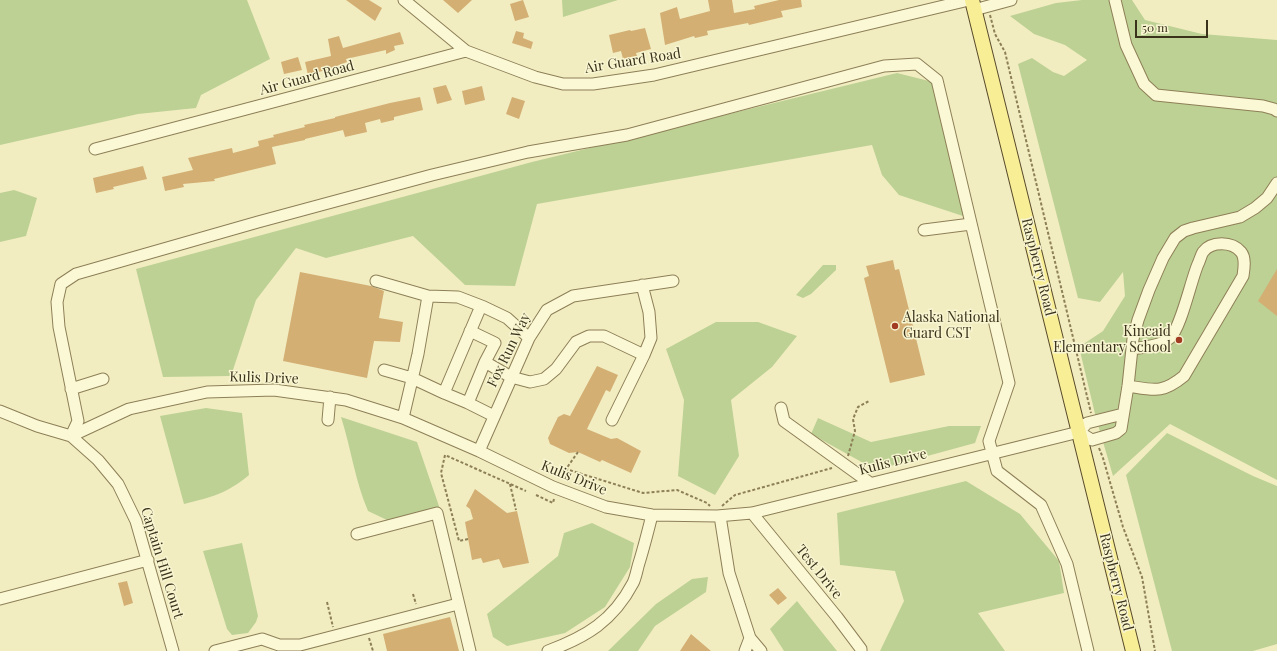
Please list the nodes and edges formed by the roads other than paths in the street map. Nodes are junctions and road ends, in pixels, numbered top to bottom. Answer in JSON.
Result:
{"nodes":[{"id":1,"x":404,"y":0,"type":"edge"},
{"id":2,"x":1012,"y":0,"type":"edge"},
{"id":3,"x":1115,"y":0,"type":"edge"},
{"id":4,"x":972,"y":3,"type":"edge"},
{"id":5,"x":466,"y":51,"type":"junction"},
{"id":6,"x":1277,"y":111,"type":"edge"},
{"id":7,"x":95,"y":149,"type":"dead end"},
{"id":8,"x":1277,"y":183,"type":"edge"},
{"id":9,"x":971,"y":224,"type":"junction"},
{"id":10,"x":924,"y":230,"type":"dead end"},
{"id":11,"x":376,"y":281,"type":"dead end"},
{"id":12,"x":673,"y":281,"type":"dead end"},
{"id":13,"x":642,"y":286,"type":"junction"},
{"id":14,"x":428,"y":296,"type":"junction"},
{"id":15,"x":481,"y":306,"type":"junction"},
{"id":16,"x":470,"y":331,"type":"junction"},
{"id":17,"x":528,"y":338,"type":"junction"},
{"id":18,"x":1132,"y":349,"type":"junction"},
{"id":19,"x":644,"y":355,"type":"junction"},
{"id":20,"x":485,"y":362,"type":"junction"},
{"id":21,"x":384,"y":370,"type":"dead end"},
{"id":22,"x":512,"y":377,"type":"junction"},
{"id":23,"x":412,"y":378,"type":"junction"},
{"id":24,"x":103,"y":379,"type":"dead end"},
{"id":25,"x":1128,"y":386,"type":"junction"},
{"id":26,"x":72,"y":389,"type":"junction"},
{"id":27,"x":444,"y":393,"type":"junction"},
{"id":28,"x":330,"y":398,"type":"junction"},
{"id":29,"x":468,"y":403,"type":"junction"},
{"id":30,"x":781,"y":408,"type":"dead end"},
{"id":31,"x":0,"y":411,"type":"edge"},
{"id":32,"x":1123,"y":414,"type":"junction"},
{"id":33,"x":494,"y":416,"type":"junction"},
{"id":34,"x":403,"y":418,"type":"junction"},
{"id":35,"x":328,"y":420,"type":"dead end"},
{"id":36,"x":612,"y":420,"type":"dead end"},
{"id":37,"x":1079,"y":432,"type":"junction"},
{"id":38,"x":71,"y":436,"type":"junction"},
{"id":39,"x":479,"y":451,"type":"junction"},
{"id":40,"x":992,"y":453,"type":"junction"},
{"id":41,"x":870,"y":483,"type":"junction"},
{"id":42,"x":717,"y":513,"type":"junction"},
{"id":43,"x":752,"y":513,"type":"junction"},
{"id":44,"x":652,"y":515,"type":"junction"},
{"id":45,"x":357,"y":534,"type":"dead end"},
{"id":46,"x":148,"y":560,"type":"junction"},
{"id":47,"x":0,"y":599,"type":"edge"},
{"id":48,"x":458,"y":604,"type":"junction"},
{"id":49,"x":750,"y":638,"type":"junction"},
{"id":50,"x":173,"y":651,"type":"edge"},
{"id":51,"x":215,"y":651,"type":"edge"},
{"id":52,"x":470,"y":651,"type":"edge"},
{"id":53,"x":548,"y":651,"type":"edge"},
{"id":54,"x":745,"y":651,"type":"edge"},
{"id":55,"x":761,"y":651,"type":"edge"},
{"id":56,"x":861,"y":651,"type":"edge"},
{"id":57,"x":1088,"y":651,"type":"edge"},
{"id":58,"x":1133,"y":651,"type":"edge"}],
"edges":[{"from":1,"to":5,"type":"street"},
{"from":2,"to":4,"type":"street","name":"Air Guard Road"},
{"from":3,"to":6,"type":"street"},
{"from":4,"to":5,"type":"street","name":"Air Guard Road"},
{"from":4,"to":37,"type":"main road","name":"Raspberry Road"},
{"from":5,"to":7,"type":"street","name":"Air Guard Road"},
{"from":8,"to":18,"type":"street"},
{"from":9,"to":10,"type":"street"},
{"from":9,"to":26,"type":"street"},
{"from":9,"to":40,"type":"street"},
{"from":11,"to":14,"type":"street"},
{"from":12,"to":13,"type":"street","name":"Fox Run Way"},
{"from":13,"to":17,"type":"street","name":"Fox Run Way"},
{"from":13,"to":19,"type":"street"},
{"from":14,"to":15,"type":"street"},
{"from":14,"to":23,"type":"street"},
{"from":15,"to":16,"type":"street"},
{"from":15,"to":17,"type":"street"},
{"from":16,"to":20,"type":"street"},
{"from":16,"to":27,"type":"street"},
{"from":17,"to":22,"type":"street","name":"Fox Run Way"},
{"from":18,"to":25,"type":"street"},
{"from":18,"to":25,"type":"street"},
{"from":19,"to":22,"type":"street"},
{"from":19,"to":36,"type":"street"},
{"from":20,"to":22,"type":"street"},
{"from":20,"to":29,"type":"street"},
{"from":21,"to":23,"type":"street"},
{"from":22,"to":33,"type":"street","name":"Fox Run Way"},
{"from":23,"to":27,"type":"street"},
{"from":23,"to":34,"type":"street"},
{"from":24,"to":26,"type":"street"},
{"from":25,"to":32,"type":"street"},
{"from":26,"to":38,"type":"street"},
{"from":27,"to":29,"type":"street"},
{"from":28,"to":34,"type":"street","name":"Kulis Drive"},
{"from":28,"to":35,"type":"street"},
{"from":28,"to":38,"type":"street","name":"Kulis Drive"},
{"from":29,"to":33,"type":"street"},
{"from":30,"to":41,"type":"street"},
{"from":31,"to":38,"type":"street","name":"Captain Hill Court"},
{"from":32,"to":37,"type":"street"},
{"from":32,"to":37,"type":"street"},
{"from":33,"to":39,"type":"street","name":"Fox Run Way"},
{"from":34,"to":39,"type":"street","name":"Kulis Drive"},
{"from":37,"to":40,"type":"street","name":"Kulis Drive"},
{"from":37,"to":58,"type":"main road","name":"Raspberry Road"},
{"from":38,"to":46,"type":"street","name":"Captain Hill Court"},
{"from":39,"to":44,"type":"street","name":"Kulis Drive"},
{"from":40,"to":41,"type":"street","name":"Kulis Drive"},
{"from":40,"to":57,"type":"street"},
{"from":41,"to":43,"type":"street","name":"Kulis Drive"},
{"from":42,"to":43,"type":"street","name":"Kulis Drive"},
{"from":42,"to":44,"type":"street","name":"Kulis Drive"},
{"from":42,"to":49,"type":"street"},
{"from":43,"to":56,"type":"street","name":"Test Drive"},
{"from":44,"to":53,"type":"street"},
{"from":45,"to":48,"type":"street"},
{"from":46,"to":47,"type":"street"},
{"from":46,"to":50,"type":"street","name":"Captain Hill Court"},
{"from":48,"to":51,"type":"street"},
{"from":48,"to":52,"type":"street"},
{"from":49,"to":54,"type":"street"},
{"from":49,"to":55,"type":"street"}]}
